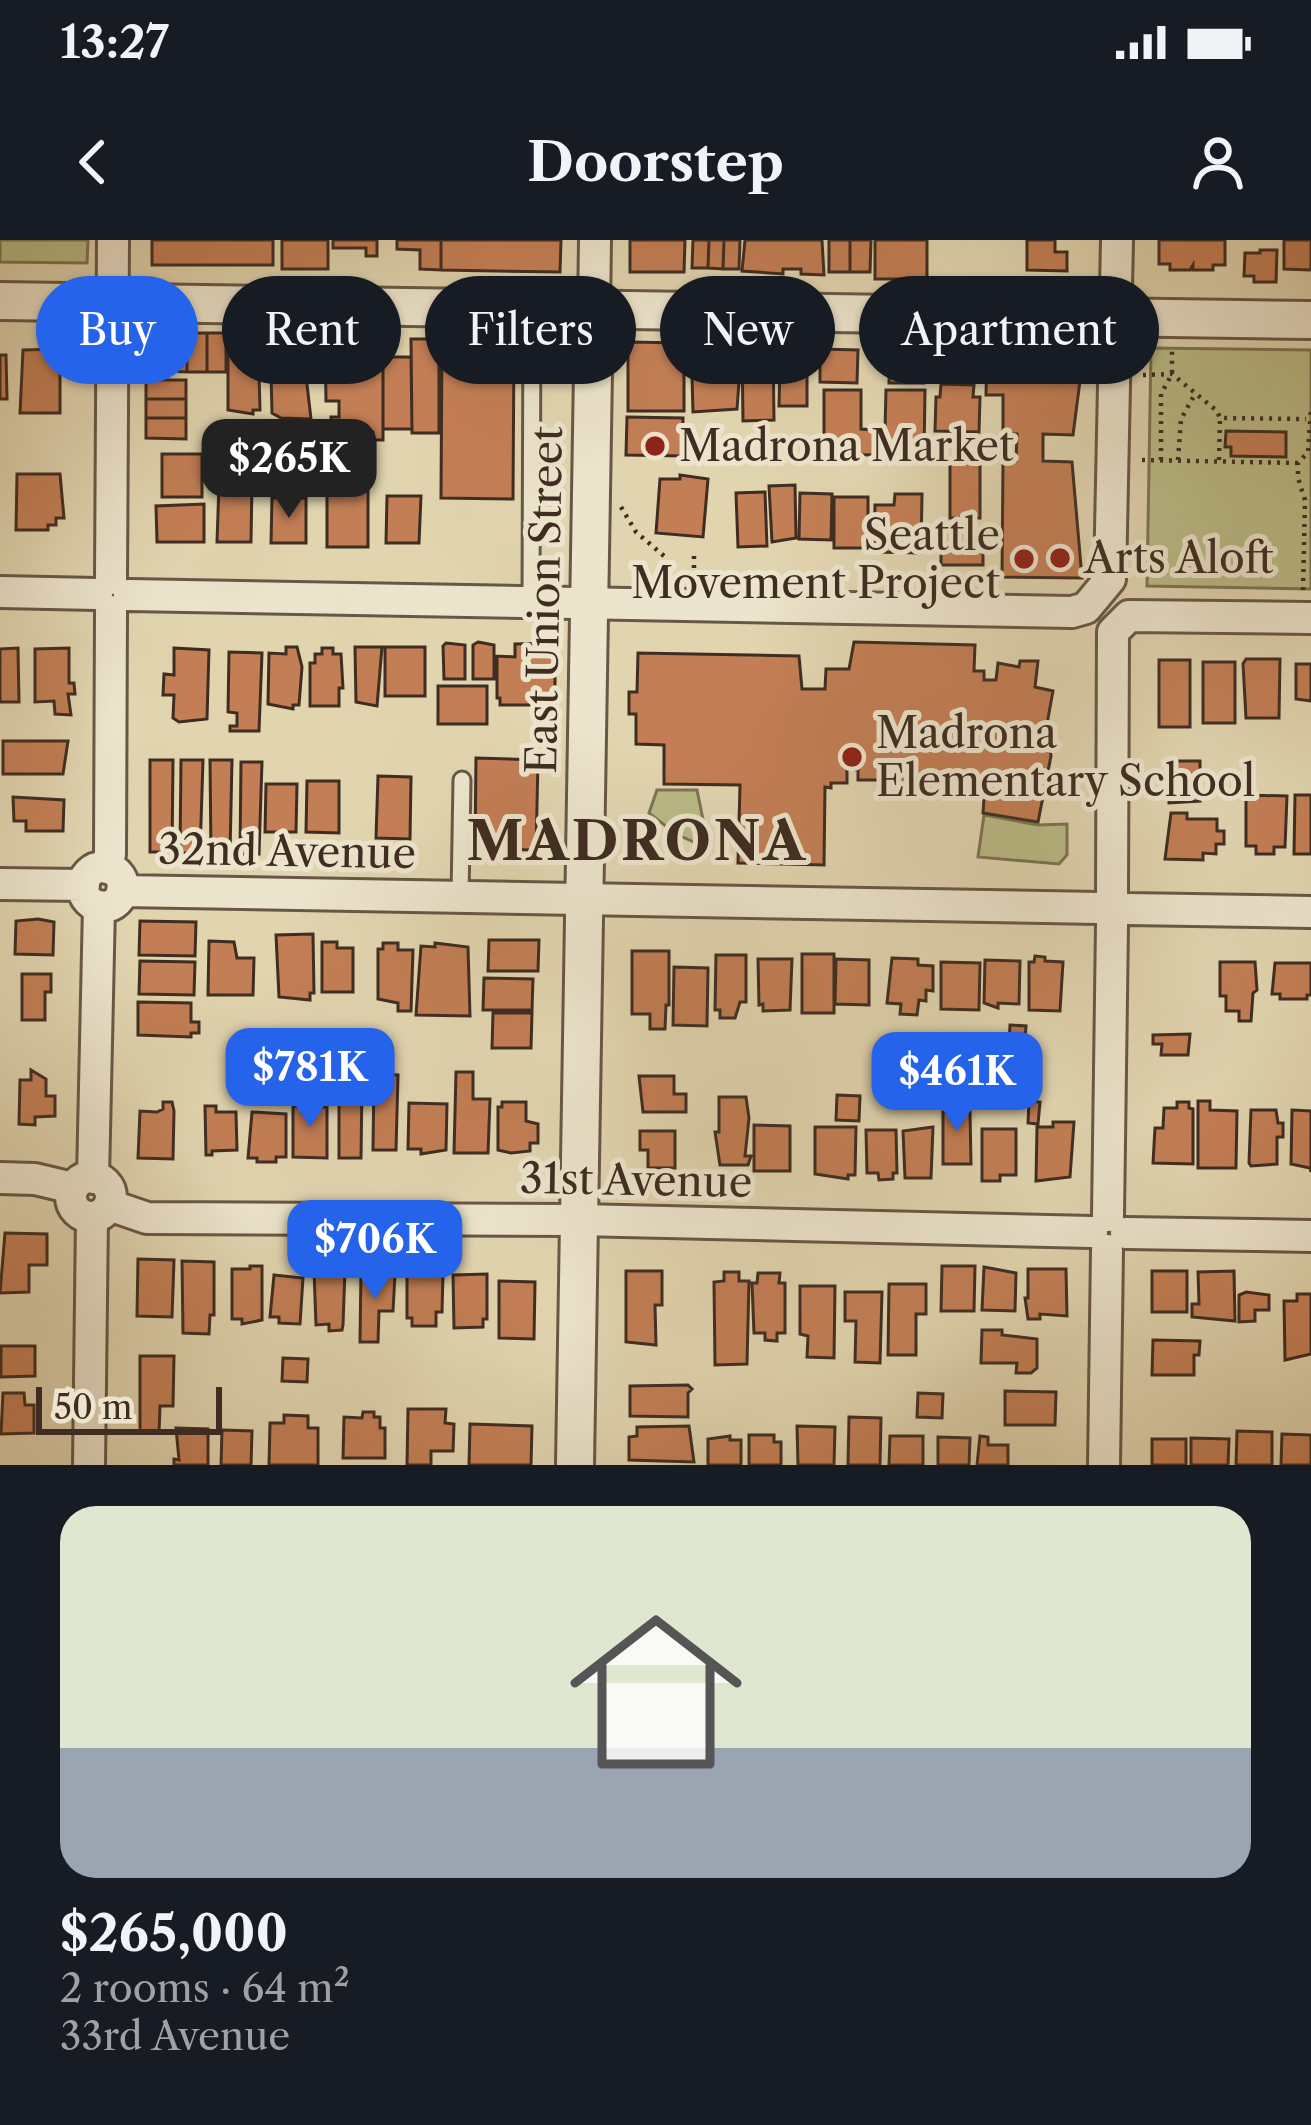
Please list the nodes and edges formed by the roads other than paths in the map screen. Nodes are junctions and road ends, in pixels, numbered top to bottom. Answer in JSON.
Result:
{"nodes":[{"id":1,"x":113,"y":240,"type":"edge"},
{"id":2,"x":595,"y":240,"type":"edge"},
{"id":3,"x":1117,"y":240,"type":"edge"},
{"id":4,"x":113,"y":276,"type":"edge"},
{"id":5,"x":594,"y":276,"type":"edge"},
{"id":6,"x":1116,"y":276,"type":"edge"},
{"id":7,"x":0,"y":301,"type":"edge"},
{"id":8,"x":36,"y":302,"type":"edge"},
{"id":9,"x":198,"y":305,"type":"edge"},
{"id":10,"x":425,"y":308,"type":"edge"},
{"id":11,"x":636,"y":311,"type":"edge"},
{"id":12,"x":859,"y":314,"type":"edge"},
{"id":13,"x":1159,"y":318,"type":"edge"},
{"id":14,"x":1311,"y":320,"type":"edge"},
{"id":15,"x":113,"y":384,"type":"edge"},
{"id":16,"x":532,"y":384,"type":"edge"},
{"id":17,"x":593,"y":384,"type":"edge"},
{"id":18,"x":1114,"y":384,"type":"edge"},
{"id":19,"x":0,"y":592,"type":"edge"},
{"id":20,"x":112,"y":595,"type":"junction"},
{"id":21,"x":531,"y":600,"type":"junction"},
{"id":22,"x":590,"y":601,"type":"junction"},
{"id":23,"x":1307,"y":607,"type":"edge"},
{"id":24,"x":462,"y":780,"type":"dead end"},
{"id":25,"x":0,"y":884,"type":"edge"},
{"id":26,"x":103,"y":887,"type":"junction"},
{"id":27,"x":460,"y":896,"type":"junction"},
{"id":28,"x":584,"y":898,"type":"junction"},
{"id":29,"x":1112,"y":909,"type":"junction"},
{"id":30,"x":1311,"y":912,"type":"edge"},
{"id":31,"x":0,"y":1178,"type":"edge"},
{"id":32,"x":83,"y":1183,"type":"junction"},
{"id":33,"x":100,"y":1211,"type":"junction"},
{"id":34,"x":579,"y":1220,"type":"junction"},
{"id":35,"x":1108,"y":1232,"type":"junction"},
{"id":36,"x":1311,"y":1236,"type":"edge"},
{"id":37,"x":89,"y":1465,"type":"edge"},
{"id":38,"x":575,"y":1465,"type":"edge"},
{"id":39,"x":1104,"y":1465,"type":"edge"}],
"edges":[{"from":1,"to":4,"type":"street"},
{"from":2,"to":5,"type":"street","name":"East Union Street"},
{"from":3,"to":6,"type":"street"},
{"from":7,"to":8,"type":"street"},
{"from":9,"to":10,"type":"street"},
{"from":11,"to":12,"type":"street"},
{"from":13,"to":14,"type":"street"},
{"from":15,"to":20,"type":"street"},
{"from":16,"to":21,"type":"lane"},
{"from":17,"to":22,"type":"street","name":"East Union Street"},
{"from":18,"to":22,"type":"street"},
{"from":19,"to":20,"type":"street"},
{"from":20,"to":21,"type":"street"},
{"from":20,"to":26,"type":"street"},
{"from":21,"to":22,"type":"street"},
{"from":22,"to":28,"type":"street","name":"East Union Street"},
{"from":23,"to":29,"type":"street"},
{"from":24,"to":27,"type":"lane"},
{"from":25,"to":26,"type":"street","name":"32nd Avenue"},
{"from":26,"to":27,"type":"street","name":"32nd Avenue"},
{"from":26,"to":32,"type":"street"},
{"from":27,"to":28,"type":"street","name":"32nd Avenue"},
{"from":28,"to":29,"type":"street","name":"32nd Avenue"},
{"from":28,"to":34,"type":"street","name":"East Union Street"},
{"from":29,"to":30,"type":"street","name":"32nd Avenue"},
{"from":29,"to":35,"type":"street"},
{"from":31,"to":32,"type":"street"},
{"from":32,"to":33,"type":"street"},
{"from":33,"to":34,"type":"street","name":"31st Avenue"},
{"from":33,"to":37,"type":"street"},
{"from":34,"to":35,"type":"street","name":"31st Avenue"},
{"from":34,"to":38,"type":"street","name":"East Union Street"},
{"from":35,"to":36,"type":"street","name":"31st Avenue"},
{"from":35,"to":39,"type":"street"}]}
